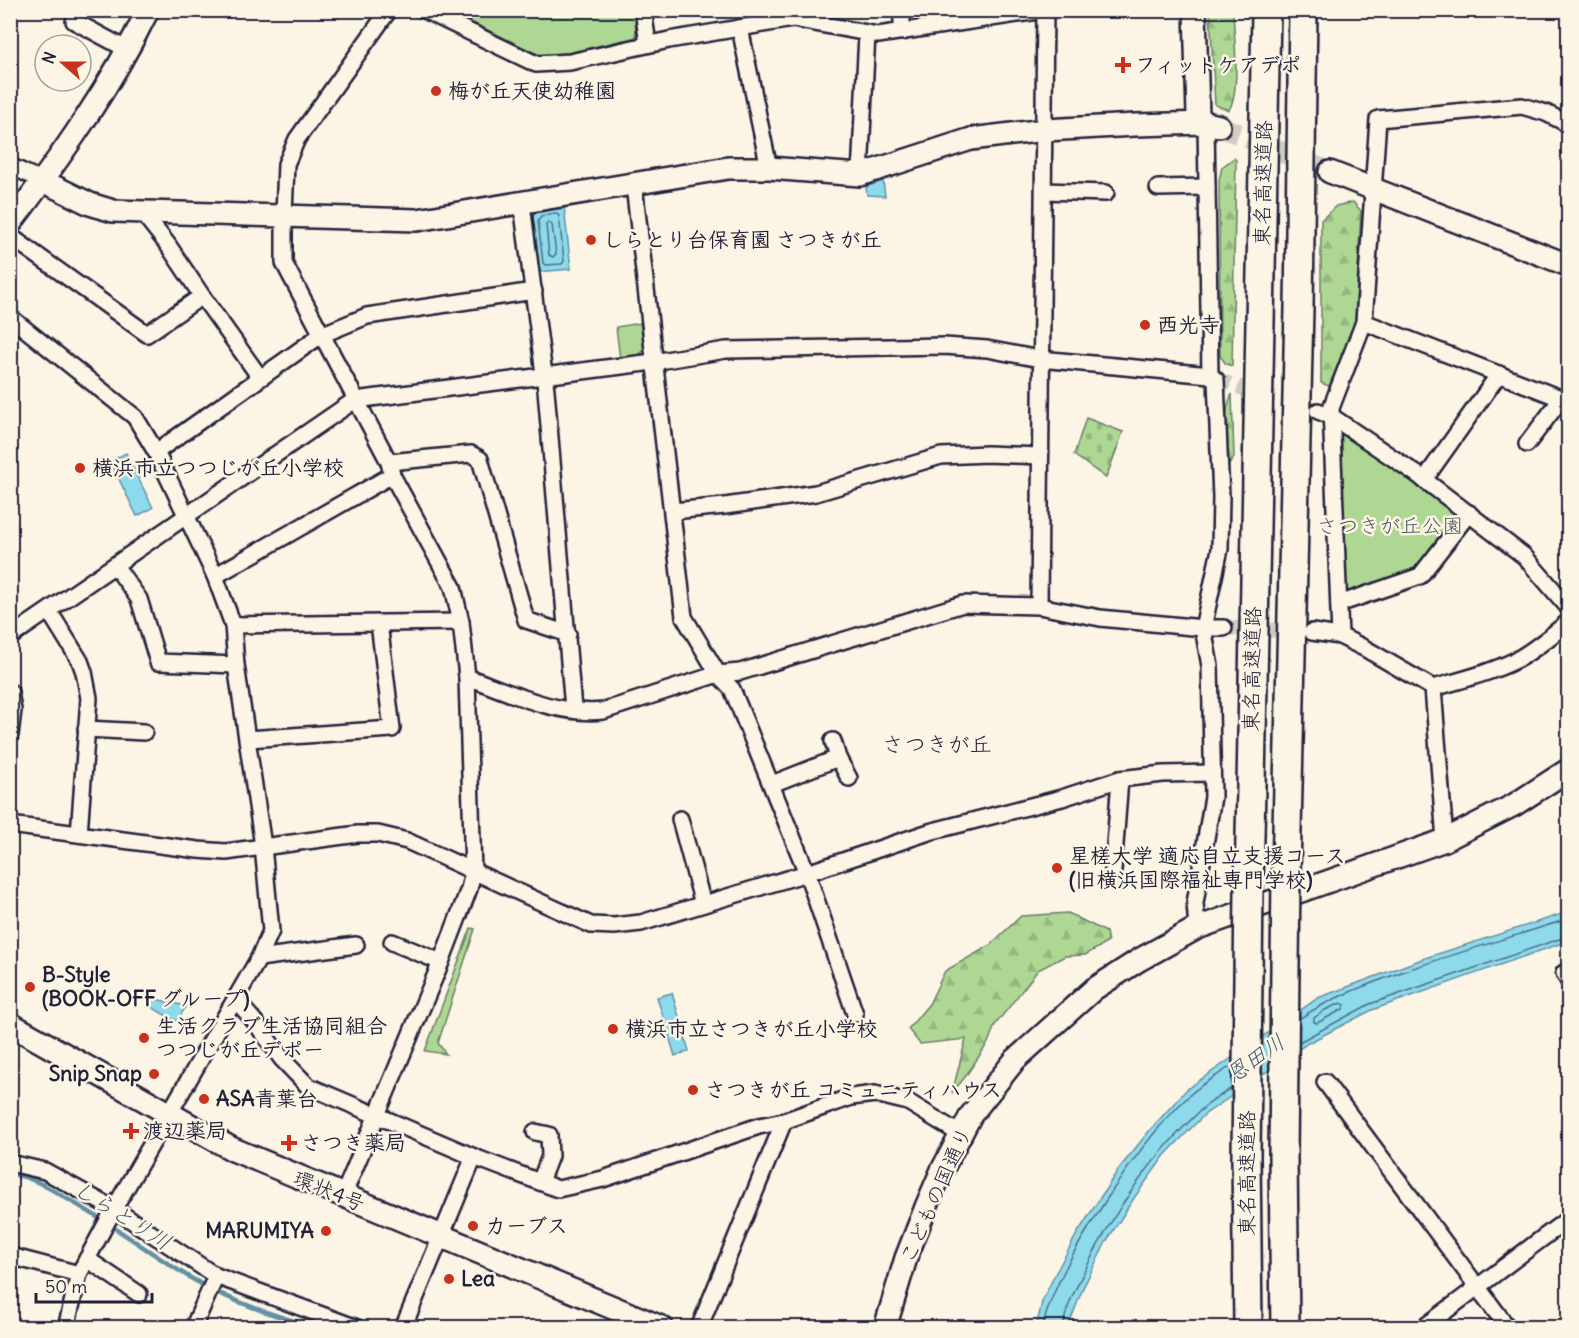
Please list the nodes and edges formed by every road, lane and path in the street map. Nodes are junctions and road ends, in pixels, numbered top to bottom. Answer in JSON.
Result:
{"nodes":[{"id":1,"x":148,"y":10,"type":"edge"},
{"id":2,"x":389,"y":10,"type":"edge"},
{"id":3,"x":424,"y":10,"type":"edge"},
{"id":4,"x":643,"y":10,"type":"edge"},
{"id":5,"x":901,"y":10,"type":"edge"},
{"id":6,"x":1045,"y":10,"type":"edge"},
{"id":7,"x":1195,"y":10,"type":"edge"},
{"id":8,"x":1266,"y":10,"type":"edge"},
{"id":9,"x":1303,"y":10,"type":"edge"},
{"id":10,"x":74,"y":21,"type":"dead end"},
{"id":11,"x":740,"y":28,"type":"junction"},
{"id":12,"x":903,"y":32,"type":"junction"},
{"id":13,"x":867,"y":34,"type":"junction"},
{"id":14,"x":648,"y":44,"type":"junction"},
{"id":15,"x":128,"y":50,"type":"junction"},
{"id":16,"x":1569,"y":124,"type":"edge"},
{"id":17,"x":1212,"y":125,"type":"junction"},
{"id":18,"x":1045,"y":130,"type":"junction"},
{"id":19,"x":10,"y":166,"type":"edge"},
{"id":20,"x":768,"y":168,"type":"junction"},
{"id":21,"x":1330,"y":172,"type":"tunnel mouth"},
{"id":22,"x":860,"y":175,"type":"junction"},
{"id":23,"x":43,"y":181,"type":"junction"},
{"id":24,"x":634,"y":185,"type":"junction"},
{"id":25,"x":1207,"y":187,"type":"junction"},
{"id":26,"x":1158,"y":188,"type":"dead end"},
{"id":27,"x":1373,"y":188,"type":"junction"},
{"id":28,"x":1044,"y":191,"type":"junction"},
{"id":29,"x":1106,"y":193,"type":"dead end"},
{"id":30,"x":522,"y":204,"type":"junction"},
{"id":31,"x":142,"y":212,"type":"junction"},
{"id":32,"x":284,"y":215,"type":"junction"},
{"id":33,"x":10,"y":224,"type":"edge"},
{"id":34,"x":10,"y":236,"type":"edge"},
{"id":35,"x":1569,"y":265,"type":"edge"},
{"id":36,"x":534,"y":291,"type":"junction"},
{"id":37,"x":202,"y":296,"type":"junction"},
{"id":38,"x":10,"y":317,"type":"edge"},
{"id":39,"x":1364,"y":322,"type":"junction"},
{"id":40,"x":321,"y":335,"type":"junction"},
{"id":41,"x":1040,"y":359,"type":"junction"},
{"id":42,"x":653,"y":362,"type":"junction"},
{"id":43,"x":1499,"y":374,"type":"junction"},
{"id":44,"x":543,"y":375,"type":"junction"},
{"id":45,"x":1210,"y":375,"type":"junction"},
{"id":46,"x":259,"y":376,"type":"junction"},
{"id":47,"x":1565,"y":399,"type":"edge"},
{"id":48,"x":356,"y":400,"type":"junction"},
{"id":49,"x":1325,"y":414,"type":"junction"},
{"id":50,"x":1527,"y":444,"type":"dead end"},
{"id":51,"x":156,"y":452,"type":"junction"},
{"id":52,"x":1040,"y":456,"type":"junction"},
{"id":53,"x":391,"y":469,"type":"junction"},
{"id":54,"x":1424,"y":480,"type":"junction"},
{"id":55,"x":673,"y":511,"type":"junction"},
{"id":56,"x":1469,"y":513,"type":"junction"},
{"id":57,"x":187,"y":517,"type":"junction"},
{"id":58,"x":116,"y":567,"type":"junction"},
{"id":59,"x":215,"y":576,"type":"junction"},
{"id":60,"x":1339,"y":604,"type":"junction"},
{"id":61,"x":1039,"y":606,"type":"junction"},
{"id":62,"x":1569,"y":607,"type":"edge"},
{"id":63,"x":49,"y":611,"type":"junction"},
{"id":64,"x":461,"y":622,"type":"junction"},
{"id":65,"x":1569,"y":622,"type":"edge"},
{"id":66,"x":379,"y":623,"type":"junction"},
{"id":67,"x":233,"y":625,"type":"junction"},
{"id":68,"x":1203,"y":628,"type":"junction"},
{"id":69,"x":1224,"y":628,"type":"tunnel mouth"},
{"id":70,"x":1312,"y":632,"type":"tunnel mouth"},
{"id":71,"x":568,"y":634,"type":"junction"},
{"id":72,"x":1340,"y":636,"type":"junction"},
{"id":73,"x":10,"y":637,"type":"edge"},
{"id":74,"x":236,"y":665,"type":"junction"},
{"id":75,"x":718,"y":674,"type":"junction"},
{"id":76,"x":467,"y":677,"type":"junction"},
{"id":77,"x":1433,"y":688,"type":"junction"},
{"id":78,"x":10,"y":692,"type":"edge"},
{"id":79,"x":573,"y":709,"type":"junction"},
{"id":80,"x":86,"y":729,"type":"junction"},
{"id":81,"x":144,"y":732,"type":"dead end"},
{"id":82,"x":10,"y":735,"type":"edge"},
{"id":83,"x":248,"y":739,"type":"junction"},
{"id":84,"x":833,"y":741,"type":"dead end"},
{"id":85,"x":838,"y":758,"type":"junction"},
{"id":86,"x":1569,"y":770,"type":"edge"},
{"id":87,"x":1212,"y":773,"type":"junction"},
{"id":88,"x":849,"y":778,"type":"dead end"},
{"id":89,"x":1120,"y":778,"type":"junction"},
{"id":90,"x":772,"y":784,"type":"junction"},
{"id":91,"x":10,"y":825,"type":"edge"},
{"id":92,"x":678,"y":827,"type":"dead end"},
{"id":93,"x":79,"y":834,"type":"junction"},
{"id":94,"x":1444,"y":840,"type":"junction"},
{"id":95,"x":263,"y":846,"type":"junction"},
{"id":96,"x":1113,"y":871,"type":"dead end"},
{"id":97,"x":473,"y":872,"type":"junction"},
{"id":98,"x":807,"y":873,"type":"junction"},
{"id":99,"x":703,"y":904,"type":"junction"},
{"id":100,"x":1197,"y":928,"type":"junction"},
{"id":101,"x":392,"y":942,"type":"dead end"},
{"id":102,"x":356,"y":945,"type":"dead end"},
{"id":103,"x":259,"y":958,"type":"junction"},
{"id":104,"x":441,"y":962,"type":"junction"},
{"id":105,"x":236,"y":1000,"type":"junction"},
{"id":106,"x":855,"y":1014,"type":"dead end"},
{"id":107,"x":10,"y":1024,"type":"edge"},
{"id":108,"x":1325,"y":1082,"type":"dead end"},
{"id":109,"x":170,"y":1115,"type":"junction"},
{"id":110,"x":378,"y":1116,"type":"junction"},
{"id":111,"x":784,"y":1121,"type":"junction"},
{"id":112,"x":549,"y":1133,"type":"dead end"},
{"id":113,"x":960,"y":1134,"type":"junction"},
{"id":114,"x":474,"y":1157,"type":"junction"},
{"id":115,"x":10,"y":1163,"type":"edge"},
{"id":116,"x":540,"y":1182,"type":"junction"},
{"id":117,"x":343,"y":1196,"type":"junction"},
{"id":118,"x":113,"y":1211,"type":"junction"},
{"id":119,"x":1569,"y":1218,"type":"edge"},
{"id":120,"x":441,"y":1237,"type":"junction"},
{"id":121,"x":10,"y":1256,"type":"edge"},
{"id":122,"x":87,"y":1259,"type":"junction"},
{"id":123,"x":79,"y":1274,"type":"junction"},
{"id":124,"x":216,"y":1276,"type":"junction"},
{"id":125,"x":1477,"y":1287,"type":"junction"},
{"id":126,"x":139,"y":1294,"type":"dead end"},
{"id":127,"x":66,"y":1328,"type":"edge"},
{"id":128,"x":193,"y":1328,"type":"edge"},
{"id":129,"x":357,"y":1328,"type":"edge"},
{"id":130,"x":403,"y":1328,"type":"edge"},
{"id":131,"x":662,"y":1328,"type":"edge"},
{"id":132,"x":699,"y":1328,"type":"edge"},
{"id":133,"x":885,"y":1328,"type":"edge"},
{"id":134,"x":1248,"y":1328,"type":"edge"},
{"id":135,"x":1285,"y":1328,"type":"edge"},
{"id":136,"x":1423,"y":1328,"type":"edge"},
{"id":137,"x":1508,"y":1328,"type":"edge"}],
"edges":[{"from":1,"to":15,"type":"street"},
{"from":2,"to":32,"type":"street"},
{"from":3,"to":14,"type":"street"},
{"from":4,"to":14,"type":"street"},
{"from":5,"to":12,"type":"street"},
{"from":6,"to":12,"type":"street"},
{"from":6,"to":18,"type":"street"},
{"from":7,"to":17,"type":"street"},
{"from":8,"to":134,"type":"highway","name":"東名高速道路","bridge":true},
{"from":9,"to":135,"type":"highway","name":"東名高速道路","bridge":true},
{"from":10,"to":15,"type":"street"},
{"from":11,"to":13,"type":"street"},
{"from":11,"to":14,"type":"street"},
{"from":11,"to":20,"type":"street"},
{"from":12,"to":13,"type":"street"},
{"from":13,"to":22,"type":"street"},
{"from":15,"to":23,"type":"street"},
{"from":16,"to":27,"type":"street"},
{"from":17,"to":18,"type":"street"},
{"from":17,"to":25,"type":"street"},
{"from":18,"to":22,"type":"street"},
{"from":18,"to":28,"type":"street"},
{"from":19,"to":23,"type":"street"},
{"from":20,"to":22,"type":"street"},
{"from":20,"to":24,"type":"street"},
{"from":21,"to":27,"type":"street"},
{"from":23,"to":31,"type":"street"},
{"from":23,"to":33,"type":"street"},
{"from":24,"to":30,"type":"street"},
{"from":24,"to":42,"type":"street"},
{"from":25,"to":26,"type":"street"},
{"from":25,"to":45,"type":"street"},
{"from":27,"to":35,"type":"street"},
{"from":27,"to":39,"type":"street"},
{"from":28,"to":29,"type":"street"},
{"from":28,"to":41,"type":"street"},
{"from":30,"to":32,"type":"street"},
{"from":30,"to":36,"type":"street"},
{"from":31,"to":32,"type":"street"},
{"from":31,"to":37,"type":"street"},
{"from":32,"to":40,"type":"street"},
{"from":34,"to":37,"type":"street"},
{"from":36,"to":40,"type":"street"},
{"from":36,"to":44,"type":"street"},
{"from":37,"to":46,"type":"street"},
{"from":38,"to":51,"type":"street"},
{"from":39,"to":43,"type":"street"},
{"from":39,"to":49,"type":"street"},
{"from":40,"to":46,"type":"street"},
{"from":40,"to":48,"type":"street"},
{"from":41,"to":42,"type":"street"},
{"from":41,"to":45,"type":"street"},
{"from":41,"to":52,"type":"street"},
{"from":42,"to":44,"type":"street"},
{"from":42,"to":55,"type":"street"},
{"from":43,"to":47,"type":"street"},
{"from":43,"to":54,"type":"street"},
{"from":44,"to":48,"type":"street"},
{"from":44,"to":71,"type":"street"},
{"from":45,"to":68,"type":"street"},
{"from":46,"to":51,"type":"street"},
{"from":47,"to":50,"type":"street"},
{"from":48,"to":53,"type":"street"},
{"from":48,"to":57,"type":"street"},
{"from":49,"to":54,"type":"street"},
{"from":49,"to":60,"type":"street"},
{"from":51,"to":57,"type":"street"},
{"from":52,"to":55,"type":"street"},
{"from":52,"to":61,"type":"street"},
{"from":53,"to":59,"type":"street"},
{"from":53,"to":64,"type":"street"},
{"from":53,"to":71,"type":"street"},
{"from":54,"to":56,"type":"street"},
{"from":55,"to":75,"type":"street"},
{"from":56,"to":60,"type":"street"},
{"from":56,"to":62,"type":"street"},
{"from":57,"to":58,"type":"street"},
{"from":57,"to":59,"type":"street"},
{"from":58,"to":63,"type":"street"},
{"from":58,"to":74,"type":"street"},
{"from":59,"to":67,"type":"street"},
{"from":60,"to":72,"type":"street"},
{"from":61,"to":68,"type":"street"},
{"from":61,"to":75,"type":"street"},
{"from":63,"to":73,"type":"street"},
{"from":63,"to":80,"type":"street"},
{"from":64,"to":66,"type":"street"},
{"from":64,"to":76,"type":"street"},
{"from":65,"to":77,"type":"street"},
{"from":66,"to":67,"type":"street"},
{"from":66,"to":83,"type":"street"},
{"from":67,"to":74,"type":"street"},
{"from":68,"to":69,"type":"street"},
{"from":68,"to":87,"type":"street"},
{"from":70,"to":72,"type":"street"},
{"from":71,"to":79,"type":"street"},
{"from":72,"to":77,"type":"street"},
{"from":74,"to":83,"type":"street"},
{"from":75,"to":79,"type":"street"},
{"from":75,"to":90,"type":"street"},
{"from":76,"to":79,"type":"street"},
{"from":76,"to":97,"type":"street"},
{"from":77,"to":94,"type":"street"},
{"from":78,"to":82,"type":"street"},
{"from":80,"to":81,"type":"street"},
{"from":80,"to":93,"type":"street"},
{"from":83,"to":95,"type":"street"},
{"from":84,"to":85,"type":"street"},
{"from":85,"to":88,"type":"street"},
{"from":85,"to":90,"type":"street"},
{"from":86,"to":94,"type":"street","name":"こどもの国通り"},
{"from":87,"to":89,"type":"street"},
{"from":87,"to":100,"type":"street"},
{"from":89,"to":96,"type":"street"},
{"from":89,"to":98,"type":"street"},
{"from":90,"to":98,"type":"street"},
{"from":91,"to":93,"type":"street"},
{"from":92,"to":99,"type":"street"},
{"from":93,"to":95,"type":"street"},
{"from":94,"to":100,"type":"street","name":"こどもの国通り"},
{"from":95,"to":97,"type":"street"},
{"from":95,"to":103,"type":"street"},
{"from":97,"to":99,"type":"street"},
{"from":97,"to":104,"type":"street"},
{"from":98,"to":99,"type":"street"},
{"from":98,"to":106,"type":"street"},
{"from":100,"to":113,"type":"street","name":"こどもの国通り"},
{"from":101,"to":104,"type":"street"},
{"from":102,"to":103,"type":"street"},
{"from":103,"to":105,"type":"street"},
{"from":104,"to":110,"type":"street"},
{"from":105,"to":109,"type":"street"},
{"from":105,"to":110,"type":"street"},
{"from":107,"to":109,"type":"main road","name":"環状4号"},
{"from":108,"to":125,"type":"street"},
{"from":109,"to":117,"type":"main road","name":"環状4号"},
{"from":109,"to":118,"type":"street"},
{"from":110,"to":114,"type":"street"},
{"from":110,"to":117,"type":"street"},
{"from":111,"to":113,"type":"street"},
{"from":111,"to":116,"type":"street"},
{"from":111,"to":132,"type":"street"},
{"from":112,"to":116,"type":"street"},
{"from":113,"to":133,"type":"street","name":"こどもの国通り"},
{"from":114,"to":116,"type":"street"},
{"from":114,"to":120,"type":"street"},
{"from":115,"to":118,"type":"street"},
{"from":117,"to":120,"type":"main road","name":"環状4号"},
{"from":118,"to":122,"type":"street"},
{"from":118,"to":124,"type":"street"},
{"from":119,"to":125,"type":"street"},
{"from":120,"to":130,"type":"street"},
{"from":120,"to":131,"type":"main road","name":"環状4号"},
{"from":121,"to":123,"type":"street"},
{"from":122,"to":123,"type":"street"},
{"from":122,"to":126,"type":"street"},
{"from":123,"to":127,"type":"street"},
{"from":124,"to":128,"type":"street"},
{"from":124,"to":129,"type":"street"},
{"from":125,"to":136,"type":"street"},
{"from":125,"to":137,"type":"street"}]}
